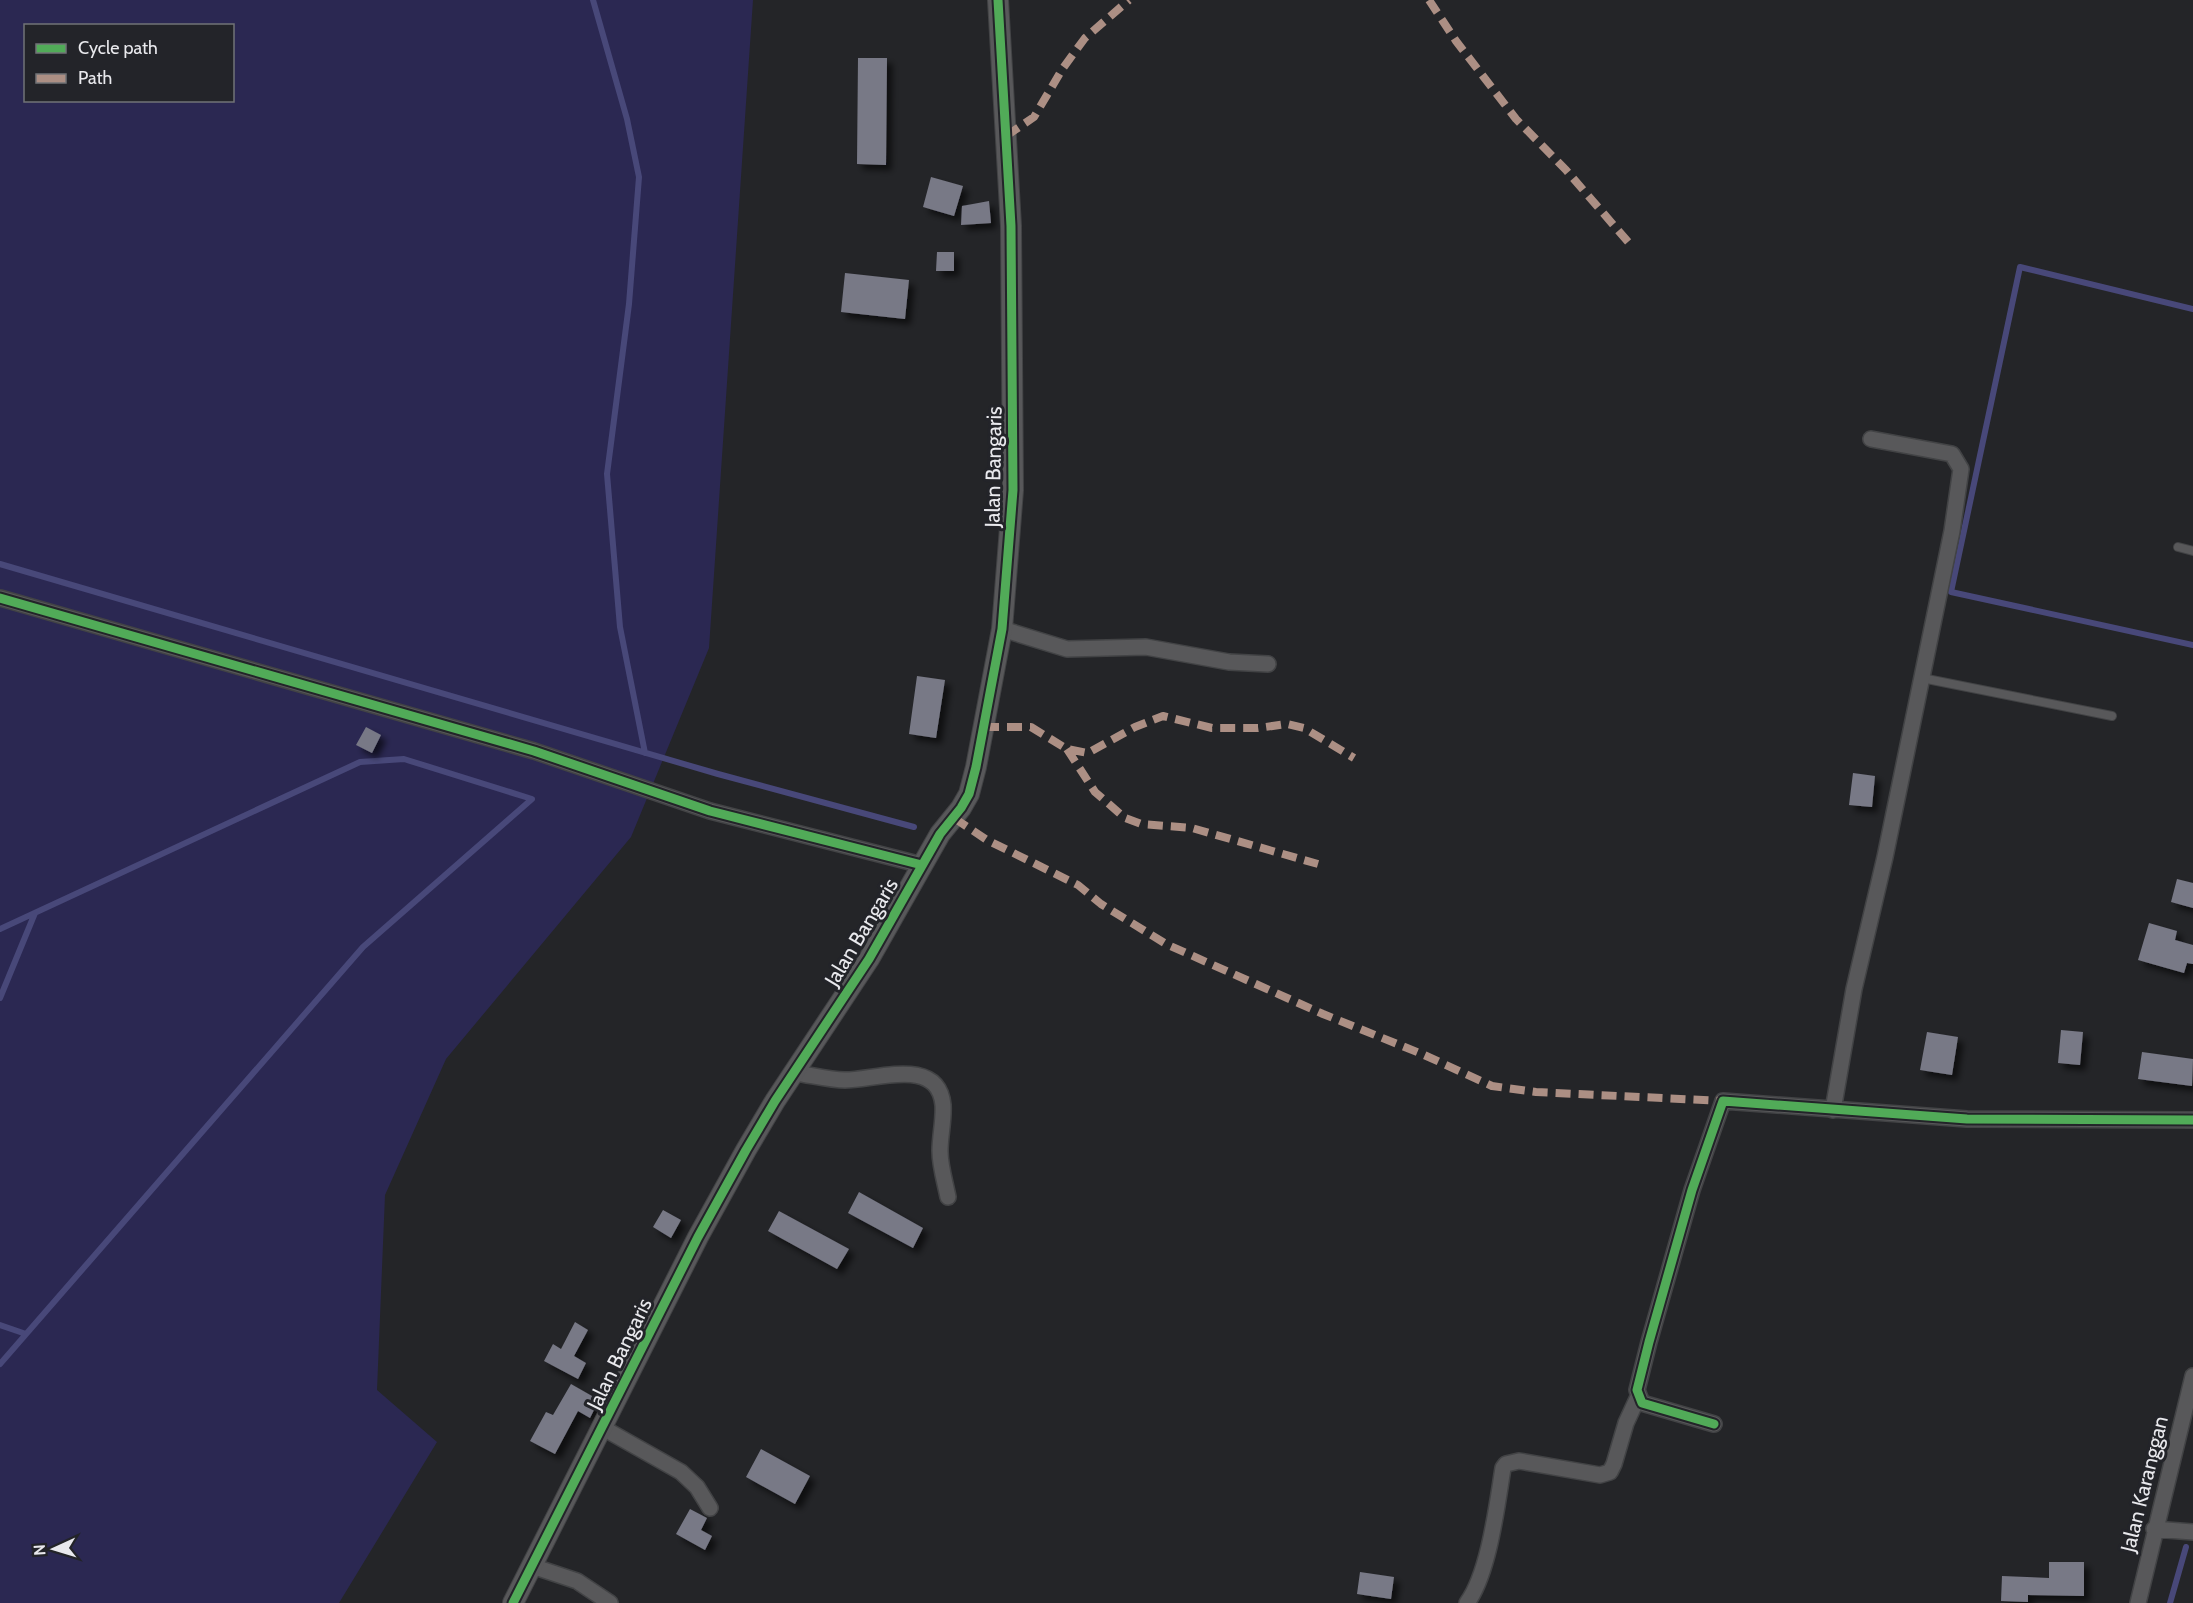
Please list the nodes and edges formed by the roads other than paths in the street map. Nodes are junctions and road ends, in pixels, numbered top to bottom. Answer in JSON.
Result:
{"nodes":[{"id":1,"x":998,"y":0,"type":"edge"},
{"id":2,"x":1871,"y":439,"type":"dead end"},
{"id":3,"x":2178,"y":547,"type":"dead end"},
{"id":4,"x":2193,"y":551,"type":"edge"},
{"id":5,"x":0,"y":598,"type":"edge"},
{"id":6,"x":1002,"y":629,"type":"junction"},
{"id":7,"x":1268,"y":664,"type":"dead end"},
{"id":8,"x":1922,"y":678,"type":"junction"},
{"id":9,"x":2112,"y":716,"type":"dead end"},
{"id":10,"x":922,"y":865,"type":"junction"},
{"id":11,"x":795,"y":1072,"type":"junction"},
{"id":12,"x":1833,"y":1110,"type":"junction"},
{"id":13,"x":2193,"y":1120,"type":"edge"},
{"id":14,"x":948,"y":1197,"type":"dead end"},
{"id":15,"x":2193,"y":1376,"type":"edge"},
{"id":16,"x":1638,"y":1397,"type":"junction"},
{"id":17,"x":1714,"y":1424,"type":"dead end"},
{"id":18,"x":603,"y":1428,"type":"junction"},
{"id":19,"x":710,"y":1508,"type":"dead end"},
{"id":20,"x":2154,"y":1529,"type":"junction"},
{"id":21,"x":2193,"y":1532,"type":"edge"},
{"id":22,"x":532,"y":1566,"type":"junction"},
{"id":23,"x":513,"y":1603,"type":"edge"},
{"id":24,"x":609,"y":1603,"type":"edge"},
{"id":25,"x":1467,"y":1603,"type":"edge"},
{"id":26,"x":2138,"y":1603,"type":"edge"}],
"edges":[{"from":1,"to":6,"type":"street","name":"Jalan Bangaris"},
{"from":2,"to":8,"type":"street"},
{"from":3,"to":4,"type":"lane"},
{"from":5,"to":10,"type":"street"},
{"from":6,"to":7,"type":"street"},
{"from":6,"to":10,"type":"street","name":"Jalan Bangaris"},
{"from":8,"to":9,"type":"lane"},
{"from":8,"to":12,"type":"street"},
{"from":10,"to":11,"type":"street","name":"Jalan Bangaris"},
{"from":11,"to":14,"type":"street"},
{"from":11,"to":18,"type":"street","name":"Jalan Bangaris"},
{"from":12,"to":13,"type":"street"},
{"from":12,"to":16,"type":"street"},
{"from":15,"to":20,"type":"street","name":"Jalan Karanggan"},
{"from":16,"to":17,"type":"street"},
{"from":16,"to":25,"type":"street"},
{"from":18,"to":19,"type":"street"},
{"from":18,"to":22,"type":"street","name":"Jalan Bangaris"},
{"from":20,"to":21,"type":"street"},
{"from":20,"to":26,"type":"street","name":"Jalan Karanggan"},
{"from":22,"to":23,"type":"street","name":"Jalan Bangaris"},
{"from":22,"to":24,"type":"street"}]}
